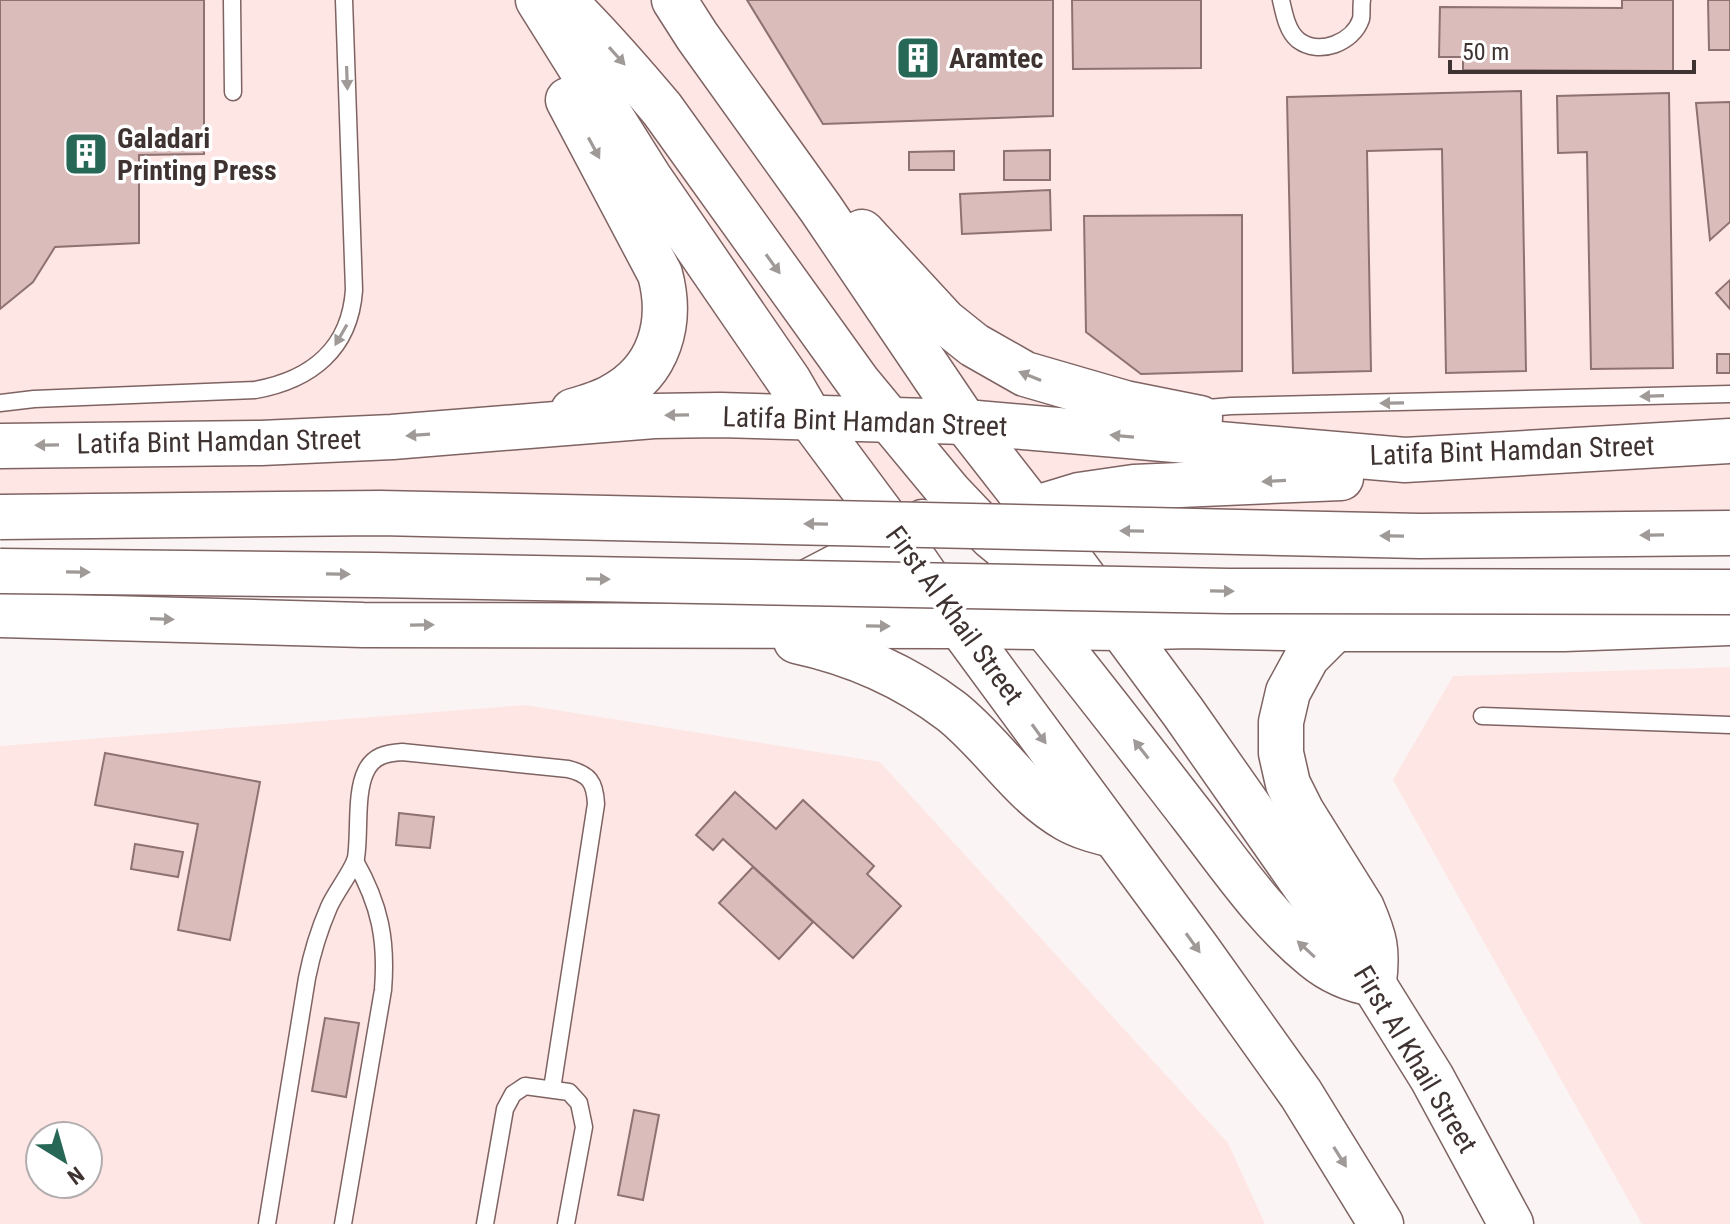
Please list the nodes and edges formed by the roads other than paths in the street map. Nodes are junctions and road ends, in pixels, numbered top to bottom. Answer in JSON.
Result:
{"nodes":[{"id":1,"x":232,"y":0,"type":"edge"},
{"id":2,"x":344,"y":0,"type":"edge"},
{"id":3,"x":531,"y":0,"type":"edge"},
{"id":4,"x":538,"y":0,"type":"edge"},
{"id":5,"x":563,"y":0,"type":"edge"},
{"id":6,"x":674,"y":0,"type":"edge"},
{"id":7,"x":1281,"y":0,"type":"edge"},
{"id":8,"x":1362,"y":0,"type":"edge"},
{"id":9,"x":233,"y":92,"type":"dead end"},
{"id":10,"x":821,"y":209,"type":"junction"},
{"id":11,"x":1730,"y":394,"type":"edge"},
{"id":12,"x":0,"y":403,"type":"edge"},
{"id":13,"x":1171,"y":413,"type":"junction"},
{"id":14,"x":811,"y":419,"type":"junction"},
{"id":15,"x":890,"y":419,"type":"junction"},
{"id":16,"x":965,"y":422,"type":"junction"},
{"id":17,"x":522,"y":426,"type":"junction"},
{"id":18,"x":1730,"y":441,"type":"edge"},
{"id":19,"x":0,"y":446,"type":"edge"},
{"id":20,"x":1405,"y":460,"type":"junction"},
{"id":21,"x":946,"y":500,"type":"junction"},
{"id":22,"x":1033,"y":509,"type":"junction"},
{"id":23,"x":0,"y":517,"type":"edge"},
{"id":24,"x":1730,"y":533,"type":"edge"},
{"id":25,"x":898,"y":536,"type":"junction"},
{"id":26,"x":987,"y":544,"type":"junction"},
{"id":27,"x":0,"y":571,"type":"edge"},
{"id":28,"x":1730,"y":592,"type":"edge"},
{"id":29,"x":0,"y":615,"type":"edge"},
{"id":30,"x":1730,"y":623,"type":"edge"},
{"id":31,"x":960,"y":626,"type":"junction"},
{"id":32,"x":719,"y":627,"type":"junction"},
{"id":33,"x":1045,"y":628,"type":"junction"},
{"id":34,"x":1121,"y":628,"type":"junction"},
{"id":35,"x":1335,"y":629,"type":"junction"},
{"id":36,"x":1482,"y":716,"type":"dead end"},
{"id":37,"x":1730,"y":725,"type":"edge"},
{"id":38,"x":1112,"y":835,"type":"junction"},
{"id":39,"x":355,"y":861,"type":"junction"},
{"id":40,"x":1374,"y":985,"type":"junction"},
{"id":41,"x":552,"y":1089,"type":"junction"},
{"id":42,"x":267,"y":1224,"type":"edge"},
{"id":43,"x":343,"y":1224,"type":"edge"},
{"id":44,"x":485,"y":1224,"type":"edge"},
{"id":45,"x":566,"y":1224,"type":"edge"},
{"id":46,"x":1381,"y":1224,"type":"edge"},
{"id":47,"x":1511,"y":1224,"type":"edge"}],
"edges":[{"from":1,"to":9,"type":"lane"},
{"from":2,"to":12,"type":"lane","one_way":true},
{"from":3,"to":17,"type":"main road","one_way":true},
{"from":4,"to":14,"type":"main road","name":"First Al Khail Street"},
{"from":5,"to":15,"type":"main road","one_way":true},
{"from":6,"to":10,"type":"main road","name":"First Al Khail Street"},
{"from":7,"to":8,"type":"lane"},
{"from":13,"to":10,"type":"main road","one_way":true},
{"from":10,"to":16,"type":"main road","name":"First Al Khail Street"},
{"from":11,"to":13,"type":"lane","one_way":true},
{"from":13,"to":20,"type":"main road"},
{"from":14,"to":15,"type":"main road","name":"Latifa Bint Hamdan Street"},
{"from":14,"to":17,"type":"main road","name":"Latifa Bint Hamdan Street","one_way":true},
{"from":14,"to":21,"type":"main road"},
{"from":14,"to":25,"type":"main road","name":"First Al Khail Street"},
{"from":15,"to":16,"type":"main road","name":"Latifa Bint Hamdan Street"},
{"from":15,"to":21,"type":"main road"},
{"from":20,"to":16,"type":"main road","name":"Latifa Bint Hamdan Street","one_way":true},
{"from":16,"to":21,"type":"main road"},
{"from":16,"to":22,"type":"main road","name":"First Al Khail Street"},
{"from":17,"to":19,"type":"main road","name":"Latifa Bint Hamdan Street","one_way":true},
{"from":18,"to":20,"type":"main road","name":"Latifa Bint Hamdan Street"},
{"from":20,"to":22,"type":"main road","one_way":true},
{"from":21,"to":25,"type":"main road"},
{"from":21,"to":26,"type":"main road"},
{"from":22,"to":26,"type":"main road"},
{"from":22,"to":34,"type":"main road","name":"First Al Khail Street"},
{"from":24,"to":23,"type":"main road","one_way":true,"bridge":true},
{"from":25,"to":31,"type":"main road","name":"First Al Khail Street"},
{"from":25,"to":32,"type":"main road"},
{"from":26,"to":31,"type":"main road"},
{"from":26,"to":33,"type":"main road"},
{"from":26,"to":34,"type":"main road"},
{"from":27,"to":28,"type":"main road","one_way":true,"bridge":true},
{"from":29,"to":32,"type":"main road","one_way":true},
{"from":30,"to":35,"type":"main road"},
{"from":32,"to":31,"type":"main road","one_way":true},
{"from":31,"to":33,"type":"main road"},
{"from":31,"to":38,"type":"main road","name":"First Al Khail Street","one_way":true},
{"from":32,"to":38,"type":"main road"},
{"from":33,"to":34,"type":"main road"},
{"from":40,"to":33,"type":"main road","one_way":true},
{"from":34,"to":35,"type":"main road"},
{"from":34,"to":40,"type":"main road","name":"First Al Khail Street"},
{"from":35,"to":40,"type":"main road"},
{"from":36,"to":37,"type":"lane"},
{"from":38,"to":46,"type":"main road","name":"First Al Khail Street","one_way":true},
{"from":39,"to":41,"type":"lane"},
{"from":39,"to":42,"type":"lane"},
{"from":39,"to":43,"type":"lane"},
{"from":40,"to":47,"type":"main road","name":"First Al Khail Street"},
{"from":41,"to":44,"type":"lane"},
{"from":41,"to":45,"type":"lane"}]}
